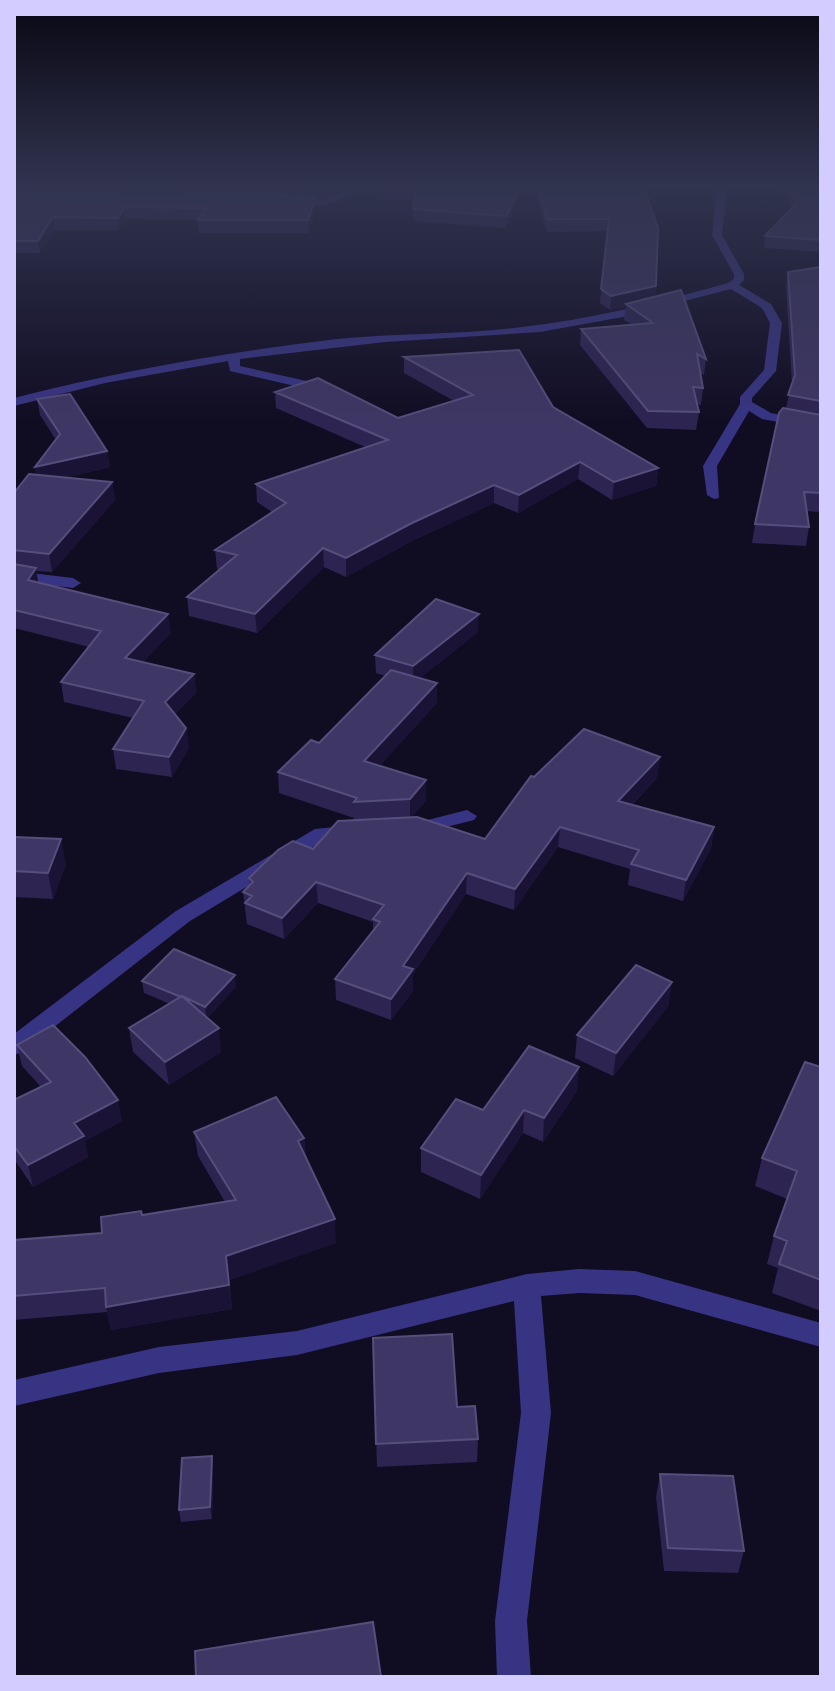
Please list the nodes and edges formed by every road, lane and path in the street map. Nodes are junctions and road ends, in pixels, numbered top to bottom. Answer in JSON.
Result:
{"nodes":[{"id":1,"x":735,"y":267,"type":"edge"},
{"id":2,"x":732,"y":285,"type":"junction"},
{"id":3,"x":234,"y":359,"type":"junction"},
{"id":4,"x":340,"y":395,"type":"edge"},
{"id":5,"x":14,"y":402,"type":"edge"},
{"id":6,"x":746,"y":404,"type":"junction"},
{"id":7,"x":821,"y":426,"type":"edge"},
{"id":8,"x":714,"y":495,"type":"dead end"},
{"id":9,"x":14,"y":576,"type":"edge"},
{"id":10,"x":73,"y":583,"type":"dead end"},
{"id":11,"x":467,"y":816,"type":"dead end"},
{"id":12,"x":14,"y":1046,"type":"edge"},
{"id":13,"x":527,"y":1286,"type":"junction"},
{"id":14,"x":821,"y":1335,"type":"edge"},
{"id":15,"x":14,"y":1393,"type":"edge"},
{"id":16,"x":514,"y":1677,"type":"edge"}],
"edges":[{"from":1,"to":2,"type":"street"},
{"from":2,"to":3,"type":"street"},
{"from":2,"to":6,"type":"street"},
{"from":3,"to":4,"type":"street"},
{"from":3,"to":5,"type":"street"},
{"from":6,"to":7,"type":"street"},
{"from":6,"to":8,"type":"street"},
{"from":9,"to":10,"type":"street"},
{"from":11,"to":12,"type":"street"},
{"from":13,"to":14,"type":"street"},
{"from":13,"to":15,"type":"street"},
{"from":13,"to":16,"type":"street"}]}
